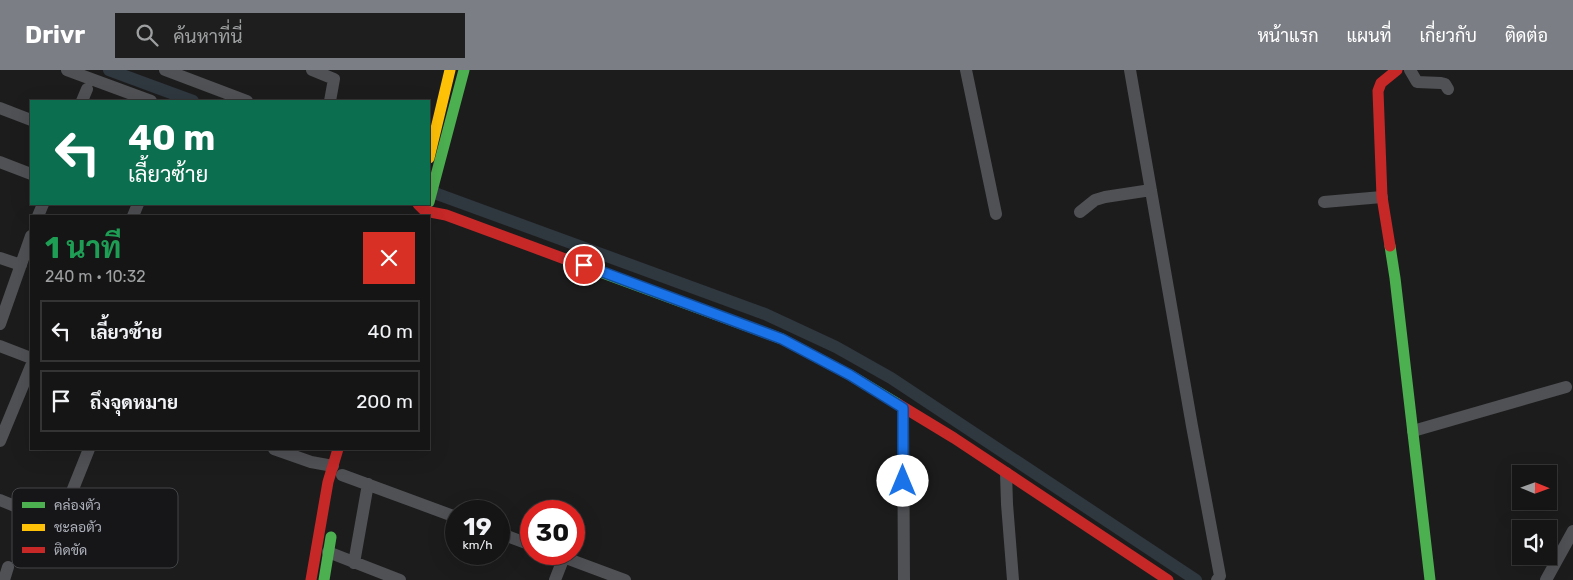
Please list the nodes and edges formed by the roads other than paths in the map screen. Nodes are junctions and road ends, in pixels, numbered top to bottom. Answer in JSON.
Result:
{"nodes":[{"id":1,"x":67,"y":70,"type":"edge"},
{"id":2,"x":165,"y":70,"type":"edge"},
{"id":3,"x":312,"y":70,"type":"edge"},
{"id":4,"x":450,"y":70,"type":"edge"},
{"id":5,"x":464,"y":70,"type":"edge"},
{"id":6,"x":966,"y":70,"type":"edge"},
{"id":7,"x":1131,"y":70,"type":"edge"},
{"id":8,"x":1397,"y":70,"type":"edge"},
{"id":9,"x":1410,"y":70,"type":"edge"},
{"id":10,"x":82,"y":73,"type":"edge"},
{"id":11,"x":88,"y":89,"type":"dead end"},
{"id":12,"x":1448,"y":89,"type":"dead end"},
{"id":13,"x":82,"y":100,"type":"edge"},
{"id":14,"x":150,"y":100,"type":"edge"},
{"id":15,"x":244,"y":100,"type":"edge"},
{"id":16,"x":330,"y":100,"type":"edge"},
{"id":17,"x":0,"y":108,"type":"edge"},
{"id":18,"x":30,"y":120,"type":"edge"},
{"id":19,"x":430,"y":154,"type":"edge"},
{"id":20,"x":0,"y":162,"type":"edge"},
{"id":21,"x":30,"y":174,"type":"edge"},
{"id":22,"x":1151,"y":190,"type":"junction"},
{"id":23,"x":430,"y":194,"type":"edge"},
{"id":24,"x":1382,"y":197,"type":"junction"},
{"id":25,"x":1324,"y":202,"type":"dead end"},
{"id":26,"x":424,"y":206,"type":"edge"},
{"id":27,"x":1080,"y":212,"type":"dead end"},
{"id":28,"x":996,"y":214,"type":"dead end"},
{"id":29,"x":413,"y":215,"type":"edge"},
{"id":30,"x":30,"y":239,"type":"edge"},
{"id":31,"x":0,"y":258,"type":"edge"},
{"id":32,"x":21,"y":265,"type":"junction"},
{"id":33,"x":0,"y":324,"type":"edge"},
{"id":34,"x":0,"y":346,"type":"edge"},
{"id":35,"x":30,"y":358,"type":"edge"},
{"id":36,"x":30,"y":368,"type":"edge"},
{"id":37,"x":1566,"y":387,"type":"dead end"},
{"id":38,"x":903,"y":408,"type":"junction"},
{"id":39,"x":1413,"y":431,"type":"junction"},
{"id":40,"x":0,"y":441,"type":"edge"},
{"id":41,"x":89,"y":450,"type":"edge"},
{"id":42,"x":277,"y":450,"type":"edge"},
{"id":43,"x":338,"y":450,"type":"edge"},
{"id":44,"x":349,"y":450,"type":"edge"},
{"id":45,"x":1006,"y":474,"type":"junction"},
{"id":46,"x":338,"y":475,"type":"junction"},
{"id":47,"x":368,"y":484,"type":"junction"},
{"id":48,"x":73,"y":488,"type":"edge"},
{"id":49,"x":0,"y":500,"type":"edge"},
{"id":50,"x":12,"y":505,"type":"edge"},
{"id":51,"x":445,"y":513,"type":"edge"},
{"id":52,"x":333,"y":523,"type":"dead end"},
{"id":53,"x":1573,"y":531,"type":"edge"},
{"id":54,"x":328,"y":552,"type":"junction"},
{"id":55,"x":354,"y":562,"type":"junction"},
{"id":56,"x":557,"y":565,"type":"edge"},
{"id":57,"x":585,"y":565,"type":"edge"},
{"id":58,"x":8,"y":567,"type":"dead end"},
{"id":59,"x":1221,"y":579,"type":"edge"},
{"id":60,"x":4,"y":580,"type":"edge"},
{"id":61,"x":311,"y":580,"type":"edge"},
{"id":62,"x":324,"y":580,"type":"edge"},
{"id":63,"x":400,"y":580,"type":"edge"},
{"id":64,"x":555,"y":580,"type":"edge"},
{"id":65,"x":625,"y":580,"type":"edge"},
{"id":66,"x":904,"y":580,"type":"edge"},
{"id":67,"x":1013,"y":580,"type":"edge"},
{"id":68,"x":1168,"y":580,"type":"edge"},
{"id":69,"x":1430,"y":580,"type":"edge"},
{"id":70,"x":1546,"y":580,"type":"edge"}],
"edges":[{"from":1,"to":10,"type":"street"},
{"from":2,"to":15,"type":"street"},
{"from":3,"to":16,"type":"street"},
{"from":4,"to":19,"type":"street"},
{"from":5,"to":23,"type":"street"},
{"from":6,"to":28,"type":"street"},
{"from":7,"to":22,"type":"street"},
{"from":8,"to":24,"type":"street"},
{"from":9,"to":12,"type":"street"},
{"from":10,"to":14,"type":"street"},
{"from":11,"to":13,"type":"street"},
{"from":17,"to":18,"type":"street"},
{"from":20,"to":21,"type":"street"},
{"from":22,"to":27,"type":"street"},
{"from":22,"to":59,"type":"street"},
{"from":24,"to":25,"type":"street"},
{"from":24,"to":39,"type":"street"},
{"from":26,"to":29,"type":"street"},
{"from":26,"to":38,"type":"street"},
{"from":30,"to":32,"type":"street"},
{"from":31,"to":32,"type":"street"},
{"from":32,"to":33,"type":"street"},
{"from":34,"to":35,"type":"street"},
{"from":36,"to":40,"type":"street"},
{"from":37,"to":39,"type":"street"},
{"from":38,"to":45,"type":"street"},
{"from":38,"to":66,"type":"street"},
{"from":39,"to":69,"type":"street"},
{"from":41,"to":48,"type":"street"},
{"from":42,"to":46,"type":"street"},
{"from":43,"to":46,"type":"street"},
{"from":44,"to":46,"type":"street"},
{"from":45,"to":67,"type":"street"},
{"from":45,"to":68,"type":"street"},
{"from":46,"to":47,"type":"street"},
{"from":46,"to":61,"type":"street"},
{"from":47,"to":51,"type":"street"},
{"from":47,"to":55,"type":"street"},
{"from":49,"to":50,"type":"street"},
{"from":52,"to":54,"type":"street"},
{"from":53,"to":70,"type":"street"},
{"from":54,"to":55,"type":"street"},
{"from":54,"to":62,"type":"street"},
{"from":55,"to":63,"type":"street"},
{"from":56,"to":64,"type":"street"},
{"from":57,"to":65,"type":"street"},
{"from":58,"to":60,"type":"street"}]}
